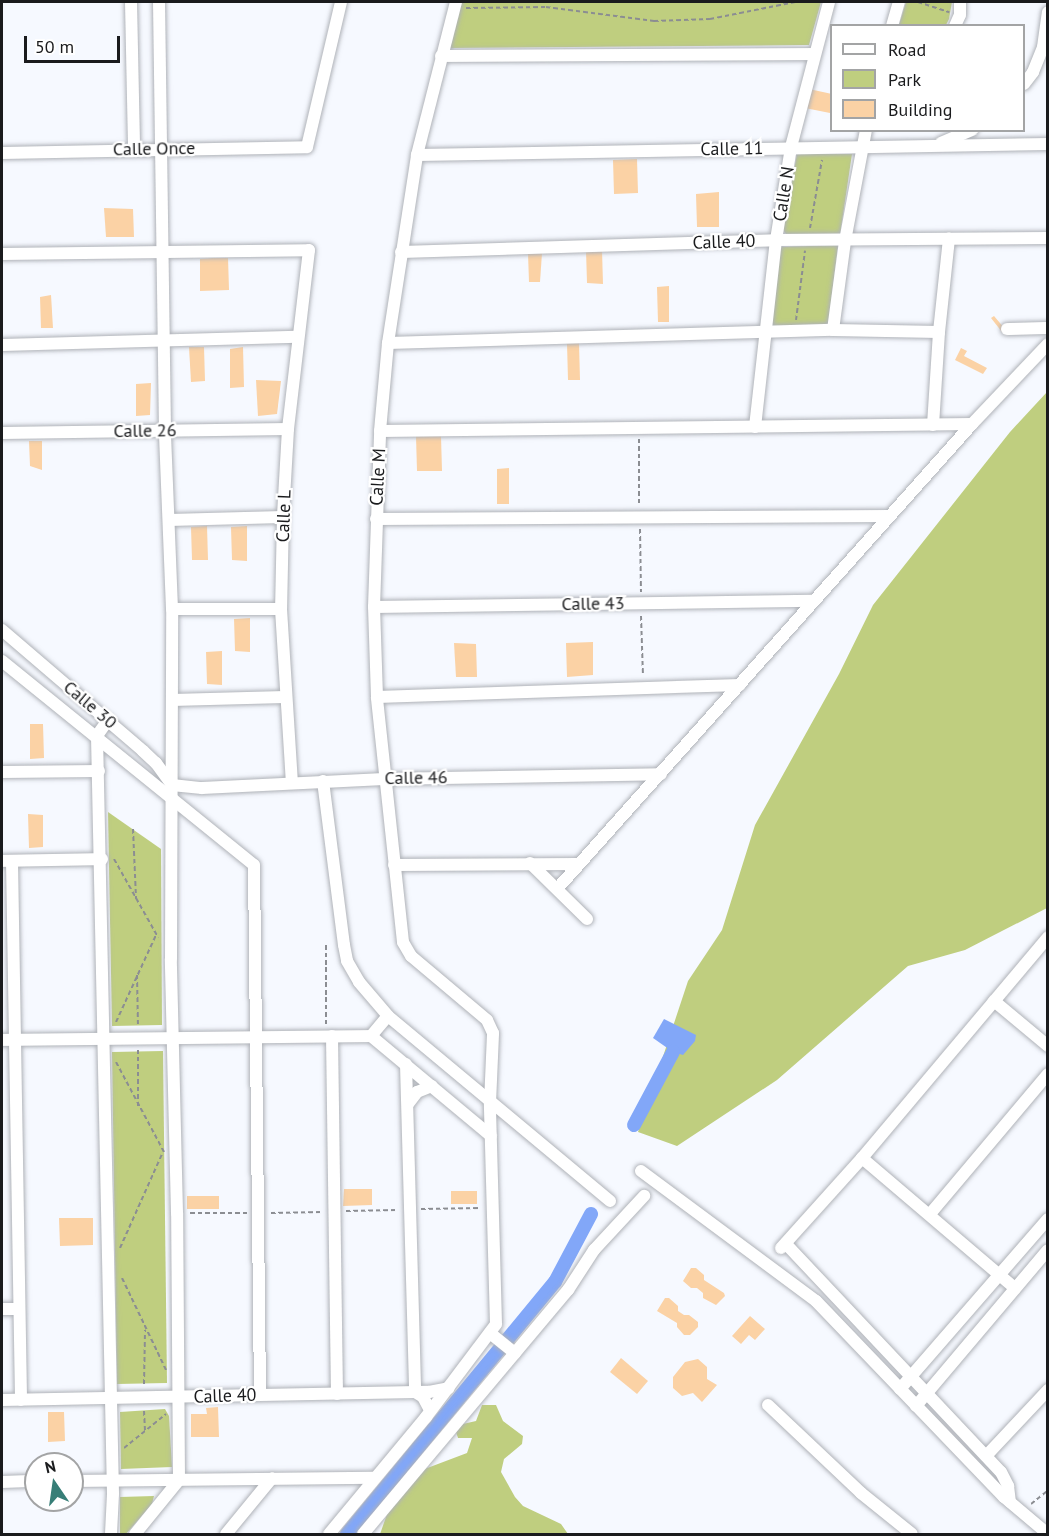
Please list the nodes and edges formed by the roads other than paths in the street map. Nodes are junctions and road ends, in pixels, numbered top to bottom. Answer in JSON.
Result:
{"nodes":[{"id":1,"x":131,"y":2,"type":"edge"},
{"id":2,"x":159,"y":2,"type":"edge"},
{"id":3,"x":341,"y":2,"type":"edge"},
{"id":4,"x":829,"y":2,"type":"edge"},
{"id":5,"x":899,"y":2,"type":"edge"},
{"id":6,"x":960,"y":2,"type":"edge"},
{"id":7,"x":455,"y":5,"type":"edge"},
{"id":8,"x":1047,"y":12,"type":"edge"},
{"id":9,"x":957,"y":20,"type":"edge"},
{"id":10,"x":893,"y":24,"type":"edge"},
{"id":11,"x":813,"y":54,"type":"junction"},
{"id":12,"x":441,"y":56,"type":"junction"},
{"id":13,"x":1025,"y":82,"type":"edge"},
{"id":14,"x":865,"y":132,"type":"edge"},
{"id":15,"x":967,"y":132,"type":"edge"},
{"id":16,"x":1047,"y":144,"type":"edge"},
{"id":17,"x":791,"y":147,"type":"junction"},
{"id":18,"x":928,"y":147,"type":"junction"},
{"id":19,"x":134,"y":149,"type":"junction"},
{"id":20,"x":861,"y":149,"type":"junction"},
{"id":21,"x":161,"y":150,"type":"junction"},
{"id":22,"x":2,"y":153,"type":"edge"},
{"id":23,"x":417,"y":155,"type":"junction"},
{"id":24,"x":1047,"y":238,"type":"edge"},
{"id":25,"x":949,"y":239,"type":"junction"},
{"id":26,"x":776,"y":240,"type":"junction"},
{"id":27,"x":845,"y":241,"type":"junction"},
{"id":28,"x":401,"y":252,"type":"junction"},
{"id":29,"x":163,"y":253,"type":"junction"},
{"id":30,"x":2,"y":254,"type":"edge"},
{"id":31,"x":1047,"y":328,"type":"edge"},
{"id":32,"x":1007,"y":329,"type":"dead end"},
{"id":33,"x":833,"y":330,"type":"junction"},
{"id":34,"x":765,"y":332,"type":"junction"},
{"id":35,"x":939,"y":332,"type":"junction"},
{"id":36,"x":297,"y":337,"type":"junction"},
{"id":37,"x":164,"y":342,"type":"junction"},
{"id":38,"x":388,"y":343,"type":"junction"},
{"id":39,"x":1047,"y":344,"type":"edge"},
{"id":40,"x":2,"y":345,"type":"edge"},
{"id":41,"x":972,"y":424,"type":"junction"},
{"id":42,"x":933,"y":425,"type":"junction"},
{"id":43,"x":755,"y":427,"type":"junction"},
{"id":44,"x":288,"y":429,"type":"junction"},
{"id":45,"x":165,"y":431,"type":"junction"},
{"id":46,"x":380,"y":431,"type":"junction"},
{"id":47,"x":2,"y":433,"type":"edge"},
{"id":48,"x":890,"y":516,"type":"junction"},
{"id":49,"x":283,"y":517,"type":"junction"},
{"id":50,"x":376,"y":519,"type":"junction"},
{"id":51,"x":169,"y":520,"type":"junction"},
{"id":52,"x":813,"y":601,"type":"junction"},
{"id":53,"x":374,"y":608,"type":"junction"},
{"id":54,"x":172,"y":609,"type":"junction"},
{"id":55,"x":281,"y":609,"type":"junction"},
{"id":56,"x":2,"y":630,"type":"edge"},
{"id":57,"x":2,"y":661,"type":"edge"},
{"id":58,"x":740,"y":685,"type":"junction"},
{"id":59,"x":377,"y":697,"type":"junction"},
{"id":60,"x":285,"y":698,"type":"junction"},
{"id":61,"x":172,"y":700,"type":"junction"},
{"id":62,"x":108,"y":720,"type":"junction"},
{"id":63,"x":97,"y":736,"type":"junction"},
{"id":64,"x":99,"y":771,"type":"junction"},
{"id":65,"x":2,"y":772,"type":"edge"},
{"id":66,"x":662,"y":774,"type":"junction"},
{"id":67,"x":384,"y":778,"type":"junction"},
{"id":68,"x":323,"y":781,"type":"junction"},
{"id":69,"x":292,"y":783,"type":"junction"},
{"id":70,"x":171,"y":791,"type":"junction"},
{"id":71,"x":108,"y":859,"type":"junction"},
{"id":72,"x":7,"y":861,"type":"edge"},
{"id":73,"x":530,"y":863,"type":"junction"},
{"id":74,"x":578,"y":864,"type":"junction"},
{"id":75,"x":394,"y":865,"type":"junction"},
{"id":76,"x":557,"y":889,"type":"junction"},
{"id":77,"x":586,"y":919,"type":"dead end"},
{"id":78,"x":1047,"y":937,"type":"edge"},
{"id":79,"x":7,"y":950,"type":"edge"},
{"id":80,"x":994,"y":1001,"type":"junction"},
{"id":81,"x":388,"y":1016,"type":"junction"},
{"id":82,"x":255,"y":1036,"type":"junction"},
{"id":83,"x":329,"y":1036,"type":"junction"},
{"id":84,"x":371,"y":1036,"type":"junction"},
{"id":85,"x":173,"y":1038,"type":"junction"},
{"id":86,"x":8,"y":1040,"type":"edge"},
{"id":87,"x":105,"y":1040,"type":"junction"},
{"id":88,"x":1047,"y":1046,"type":"edge"},
{"id":89,"x":406,"y":1064,"type":"junction"},
{"id":90,"x":1047,"y":1074,"type":"edge"},
{"id":91,"x":432,"y":1086,"type":"junction"},
{"id":92,"x":490,"y":1103,"type":"junction"},
{"id":93,"x":408,"y":1104,"type":"junction"},
{"id":94,"x":491,"y":1136,"type":"junction"},
{"id":95,"x":862,"y":1158,"type":"junction"},
{"id":96,"x":641,"y":1171,"type":"dead end"},
{"id":97,"x":644,"y":1196,"type":"dead end"},
{"id":98,"x":610,"y":1201,"type":"dead end"},
{"id":99,"x":930,"y":1215,"type":"junction"},
{"id":100,"x":1047,"y":1219,"type":"edge"},
{"id":101,"x":1047,"y":1250,"type":"edge"},
{"id":102,"x":999,"y":1275,"type":"junction"},
{"id":103,"x":1015,"y":1288,"type":"junction"},
{"id":104,"x":2,"y":1309,"type":"edge"},
{"id":105,"x":18,"y":1309,"type":"junction"},
{"id":106,"x":502,"y":1343,"type":"junction"},
{"id":107,"x":912,"y":1376,"type":"junction"},
{"id":108,"x":449,"y":1388,"type":"junction"},
{"id":109,"x":900,"y":1389,"type":"junction"},
{"id":110,"x":1047,"y":1390,"type":"edge"},
{"id":111,"x":416,"y":1392,"type":"junction"},
{"id":112,"x":927,"y":1392,"type":"junction"},
{"id":113,"x":337,"y":1394,"type":"junction"},
{"id":114,"x":260,"y":1395,"type":"junction"},
{"id":115,"x":178,"y":1398,"type":"junction"},
{"id":116,"x":111,"y":1399,"type":"junction"},
{"id":117,"x":2,"y":1400,"type":"edge"},
{"id":118,"x":21,"y":1400,"type":"junction"},
{"id":119,"x":768,"y":1405,"type":"dead end"},
{"id":120,"x":916,"y":1406,"type":"junction"},
{"id":121,"x":430,"y":1410,"type":"junction"},
{"id":122,"x":986,"y":1456,"type":"junction"},
{"id":123,"x":272,"y":1478,"type":"junction"},
{"id":124,"x":375,"y":1478,"type":"junction"},
{"id":125,"x":179,"y":1480,"type":"junction"},
{"id":126,"x":24,"y":1481,"type":"edge"},
{"id":127,"x":84,"y":1481,"type":"edge"},
{"id":128,"x":113,"y":1481,"type":"junction"},
{"id":129,"x":2,"y":1482,"type":"edge"},
{"id":130,"x":1010,"y":1502,"type":"junction"},
{"id":131,"x":111,"y":1534,"type":"edge"},
{"id":132,"x":135,"y":1534,"type":"edge"},
{"id":133,"x":226,"y":1534,"type":"edge"},
{"id":134,"x":328,"y":1534,"type":"edge"},
{"id":135,"x":363,"y":1534,"type":"edge"},
{"id":136,"x":912,"y":1534,"type":"edge"},
{"id":137,"x":1047,"y":1534,"type":"edge"}],
"edges":[{"from":1,"to":19,"type":"street"},
{"from":2,"to":21,"type":"street"},
{"from":3,"to":21,"type":"street","name":"Calle Once"},
{"from":4,"to":11,"type":"street","name":"Calle N"},
{"from":5,"to":10,"type":"street"},
{"from":6,"to":9,"type":"street"},
{"from":7,"to":12,"type":"street","name":"Calle M"},
{"from":8,"to":13,"type":"street"},
{"from":11,"to":12,"type":"street"},
{"from":11,"to":17,"type":"street","name":"Calle N"},
{"from":12,"to":23,"type":"street","name":"Calle M"},
{"from":14,"to":20,"type":"street"},
{"from":15,"to":18,"type":"street"},
{"from":16,"to":18,"type":"street","name":"Calle 11"},
{"from":17,"to":20,"type":"street","name":"Calle 11"},
{"from":17,"to":23,"type":"street","name":"Calle 11"},
{"from":17,"to":26,"type":"street","name":"Calle N"},
{"from":18,"to":20,"type":"street","name":"Calle 11"},
{"from":19,"to":21,"type":"street","name":"Calle Once"},
{"from":19,"to":22,"type":"street","name":"Calle Once"},
{"from":20,"to":27,"type":"street"},
{"from":21,"to":29,"type":"street"},
{"from":23,"to":28,"type":"street","name":"Calle M"},
{"from":24,"to":25,"type":"street","name":"Calle 40"},
{"from":25,"to":27,"type":"street","name":"Calle 40"},
{"from":25,"to":35,"type":"street"},
{"from":26,"to":27,"type":"street","name":"Calle 40"},
{"from":26,"to":28,"type":"street","name":"Calle 40"},
{"from":26,"to":34,"type":"street","name":"Calle N"},
{"from":27,"to":33,"type":"street"},
{"from":28,"to":38,"type":"street","name":"Calle M"},
{"from":29,"to":30,"type":"street"},
{"from":29,"to":36,"type":"street","name":"Calle L"},
{"from":29,"to":37,"type":"street"},
{"from":31,"to":32,"type":"street"},
{"from":33,"to":34,"type":"street"},
{"from":33,"to":35,"type":"street"},
{"from":34,"to":38,"type":"street"},
{"from":34,"to":43,"type":"street","name":"Calle N"},
{"from":35,"to":42,"type":"street"},
{"from":36,"to":37,"type":"street"},
{"from":36,"to":44,"type":"street","name":"Calle L"},
{"from":37,"to":40,"type":"street"},
{"from":37,"to":45,"type":"street"},
{"from":38,"to":46,"type":"street","name":"Calle M"},
{"from":39,"to":41,"type":"street"},
{"from":41,"to":42,"type":"street"},
{"from":41,"to":48,"type":"street"},
{"from":42,"to":43,"type":"street"},
{"from":43,"to":46,"type":"street"},
{"from":44,"to":45,"type":"street","name":"Calle 26"},
{"from":44,"to":49,"type":"street","name":"Calle L"},
{"from":45,"to":47,"type":"street","name":"Calle 26"},
{"from":45,"to":51,"type":"street"},
{"from":46,"to":50,"type":"street","name":"Calle M"},
{"from":48,"to":50,"type":"street"},
{"from":48,"to":52,"type":"street"},
{"from":49,"to":51,"type":"street"},
{"from":49,"to":55,"type":"street","name":"Calle L"},
{"from":50,"to":53,"type":"street","name":"Calle M"},
{"from":51,"to":54,"type":"street"},
{"from":52,"to":53,"type":"street","name":"Calle 43"},
{"from":52,"to":58,"type":"street"},
{"from":53,"to":59,"type":"street","name":"Calle M"},
{"from":54,"to":55,"type":"street"},
{"from":54,"to":61,"type":"street"},
{"from":55,"to":60,"type":"street","name":"Calle L"},
{"from":56,"to":62,"type":"street","name":"Calle 30"},
{"from":57,"to":63,"type":"street"},
{"from":58,"to":59,"type":"street"},
{"from":58,"to":66,"type":"street"},
{"from":59,"to":67,"type":"street","name":"Calle M"},
{"from":60,"to":61,"type":"street"},
{"from":60,"to":69,"type":"street","name":"Calle L"},
{"from":61,"to":70,"type":"street"},
{"from":62,"to":63,"type":"street"},
{"from":62,"to":70,"type":"street","name":"Calle 30"},
{"from":63,"to":64,"type":"street"},
{"from":63,"to":70,"type":"street"},
{"from":64,"to":65,"type":"street"},
{"from":64,"to":71,"type":"street"},
{"from":66,"to":67,"type":"street","name":"Calle 46"},
{"from":66,"to":74,"type":"street"},
{"from":67,"to":68,"type":"street","name":"Calle 46"},
{"from":67,"to":75,"type":"street","name":"Calle M"},
{"from":68,"to":69,"type":"street","name":"Calle 46"},
{"from":68,"to":81,"type":"street"},
{"from":69,"to":70,"type":"street","name":"Calle 46"},
{"from":70,"to":82,"type":"street"},
{"from":70,"to":85,"type":"street"},
{"from":71,"to":72,"type":"street"},
{"from":71,"to":87,"type":"street"},
{"from":72,"to":79,"type":"street"},
{"from":73,"to":74,"type":"street"},
{"from":73,"to":75,"type":"street"},
{"from":73,"to":76,"type":"street"},
{"from":74,"to":76,"type":"street"},
{"from":75,"to":92,"type":"street","name":"Calle M"},
{"from":76,"to":77,"type":"street"},
{"from":78,"to":80,"type":"street"},
{"from":79,"to":86,"type":"street"},
{"from":80,"to":88,"type":"street"},
{"from":80,"to":95,"type":"street"},
{"from":81,"to":84,"type":"street"},
{"from":81,"to":92,"type":"street"},
{"from":82,"to":83,"type":"street"},
{"from":82,"to":85,"type":"street"},
{"from":82,"to":114,"type":"street"},
{"from":83,"to":84,"type":"street"},
{"from":83,"to":113,"type":"street"},
{"from":84,"to":89,"type":"street"},
{"from":85,"to":87,"type":"street"},
{"from":85,"to":115,"type":"street"},
{"from":86,"to":87,"type":"street"},
{"from":86,"to":105,"type":"street"},
{"from":87,"to":116,"type":"street"},
{"from":89,"to":91,"type":"street"},
{"from":89,"to":93,"type":"street"},
{"from":90,"to":99,"type":"street"},
{"from":91,"to":93,"type":"street"},
{"from":91,"to":94,"type":"street"},
{"from":92,"to":94,"type":"street"},
{"from":92,"to":98,"type":"street"},
{"from":93,"to":111,"type":"street"},
{"from":94,"to":106,"type":"street"},
{"from":95,"to":99,"type":"street"},
{"from":95,"to":107,"type":"street"},
{"from":96,"to":109,"type":"street"},
{"from":97,"to":106,"type":"street"},
{"from":99,"to":102,"type":"street"},
{"from":100,"to":102,"type":"street"},
{"from":101,"to":103,"type":"street"},
{"from":102,"to":103,"type":"street"},
{"from":102,"to":107,"type":"street"},
{"from":103,"to":112,"type":"street"},
{"from":104,"to":105,"type":"street"},
{"from":105,"to":118,"type":"street"},
{"from":106,"to":108,"type":"street"},
{"from":106,"to":135,"type":"street"},
{"from":107,"to":109,"type":"street"},
{"from":107,"to":112,"type":"street"},
{"from":108,"to":111,"type":"street","name":"Calle 40"},
{"from":108,"to":121,"type":"street"},
{"from":109,"to":120,"type":"street"},
{"from":110,"to":122,"type":"street"},
{"from":111,"to":113,"type":"street","name":"Calle 40"},
{"from":111,"to":121,"type":"street"},
{"from":112,"to":120,"type":"street"},
{"from":112,"to":122,"type":"street"},
{"from":113,"to":114,"type":"street","name":"Calle 40"},
{"from":114,"to":115,"type":"street","name":"Calle 40"},
{"from":115,"to":116,"type":"street","name":"Calle 40"},
{"from":115,"to":125,"type":"street"},
{"from":116,"to":118,"type":"street","name":"Calle 40"},
{"from":116,"to":128,"type":"street"},
{"from":117,"to":118,"type":"street","name":"Calle 40"},
{"from":119,"to":136,"type":"street"},
{"from":120,"to":130,"type":"street"},
{"from":121,"to":124,"type":"street"},
{"from":122,"to":130,"type":"street"},
{"from":123,"to":124,"type":"street"},
{"from":123,"to":125,"type":"street"},
{"from":123,"to":133,"type":"street"},
{"from":124,"to":134,"type":"street"},
{"from":125,"to":128,"type":"street"},
{"from":125,"to":132,"type":"street"},
{"from":126,"to":129,"type":"street"},
{"from":127,"to":128,"type":"street"},
{"from":128,"to":131,"type":"street"},
{"from":130,"to":137,"type":"street"}]}
